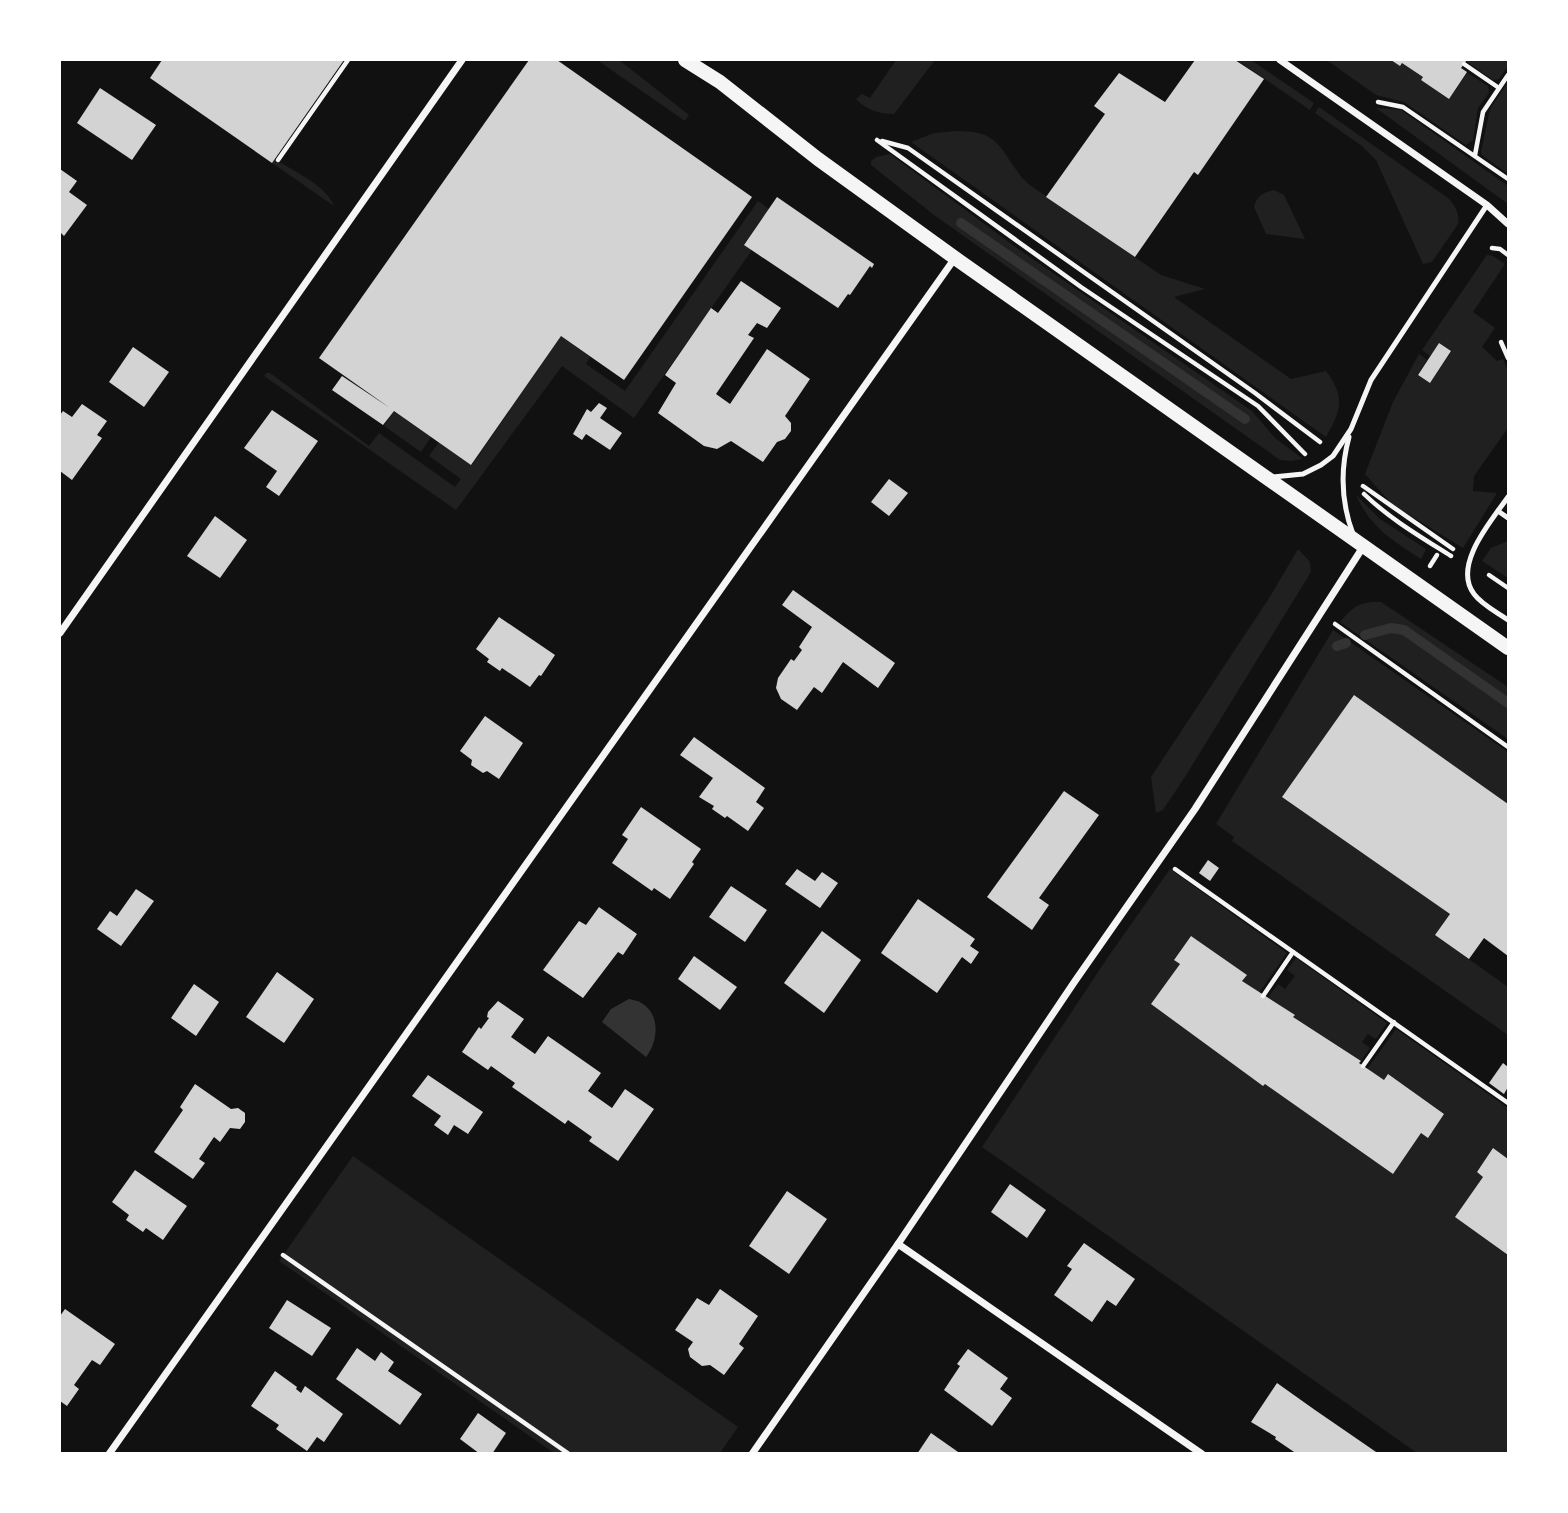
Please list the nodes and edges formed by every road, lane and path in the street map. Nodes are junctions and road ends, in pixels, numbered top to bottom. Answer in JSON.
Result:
{"nodes":[{"id":1,"x":348,"y":60,"type":"edge"},
{"id":2,"x":462,"y":60,"type":"edge"},
{"id":3,"x":685,"y":60,"type":"edge"},
{"id":4,"x":1280,"y":60,"type":"edge"},
{"id":5,"x":1464,"y":64,"type":"dead end"},
{"id":6,"x":1508,"y":75,"type":"edge"},
{"id":7,"x":1499,"y":88,"type":"junction"},
{"id":8,"x":1377,"y":102,"type":"dead end"},
{"id":9,"x":1475,"y":155,"type":"junction"},
{"id":10,"x":278,"y":160,"type":"dead end"},
{"id":11,"x":1508,"y":179,"type":"edge"},
{"id":12,"x":1488,"y":205,"type":"junction"},
{"id":13,"x":1508,"y":224,"type":"edge"},
{"id":14,"x":1492,"y":248,"type":"dead end"},
{"id":15,"x":1508,"y":255,"type":"edge"},
{"id":16,"x":955,"y":258,"type":"junction"},
{"id":17,"x":1501,"y":342,"type":"dead end"},
{"id":18,"x":1508,"y":358,"type":"edge"},
{"id":19,"x":1351,"y":429,"type":"junction"},
{"id":20,"x":1333,"y":456,"type":"junction"},
{"id":21,"x":1321,"y":465,"type":"junction"},
{"id":22,"x":1343,"y":467,"type":"junction"},
{"id":23,"x":1264,"y":477,"type":"junction"},
{"id":24,"x":1343,"y":480,"type":"junction"},
{"id":25,"x":1508,"y":497,"type":"edge"},
{"id":26,"x":1498,"y":511,"type":"junction"},
{"id":27,"x":1508,"y":518,"type":"edge"},
{"id":28,"x":1428,"y":543,"type":"dead end"},
{"id":29,"x":1360,"y":545,"type":"junction"},
{"id":30,"x":1469,"y":562,"type":"junction"},
{"id":31,"x":1508,"y":588,"type":"edge"},
{"id":32,"x":1508,"y":620,"type":"edge"},
{"id":33,"x":1332,"y":622,"type":"dead end"},
{"id":34,"x":60,"y":633,"type":"edge"},
{"id":35,"x":1508,"y":648,"type":"edge"},
{"id":36,"x":1508,"y":747,"type":"edge"},
{"id":37,"x":1160,"y":858,"type":"junction"},
{"id":38,"x":1293,"y":952,"type":"junction"},
{"id":39,"x":1263,"y":996,"type":"dead end"},
{"id":40,"x":1394,"y":1022,"type":"junction"},
{"id":41,"x":1363,"y":1066,"type":"dead end"},
{"id":42,"x":1508,"y":1103,"type":"edge"},
{"id":43,"x":898,"y":1244,"type":"junction"},
{"id":44,"x":283,"y":1255,"type":"dead end"},
{"id":45,"x":108,"y":1454,"type":"edge"},
{"id":46,"x":569,"y":1454,"type":"edge"},
{"id":47,"x":752,"y":1454,"type":"edge"},
{"id":48,"x":1202,"y":1454,"type":"edge"}],
"edges":[{"from":1,"to":10,"type":"path"},
{"from":2,"to":34,"type":"street"},
{"from":3,"to":16,"type":"main road"},
{"from":4,"to":12,"type":"street"},
{"from":5,"to":7,"type":"path"},
{"from":6,"to":7,"type":"path"},
{"from":7,"to":9,"type":"path"},
{"from":8,"to":9,"type":"path"},
{"from":9,"to":11,"type":"path"},
{"from":12,"to":13,"type":"street"},
{"from":12,"to":19,"type":"lane"},
{"from":14,"to":15,"type":"path"},
{"from":16,"to":23,"type":"main road"},
{"from":16,"to":45,"type":"street"},
{"from":17,"to":18,"type":"path"},
{"from":19,"to":20,"type":"lane"},
{"from":19,"to":22,"type":"lane"},
{"from":20,"to":21,"type":"lane"},
{"from":20,"to":21,"type":"path"},
{"from":21,"to":23,"type":"lane"},
{"from":22,"to":24,"type":"lane"},
{"from":22,"to":30,"type":"path"},
{"from":23,"to":29,"type":"main road"},
{"from":24,"to":28,"type":"path"},
{"from":24,"to":29,"type":"lane"},
{"from":25,"to":26,"type":"lane"},
{"from":26,"to":27,"type":"lane"},
{"from":26,"to":30,"type":"lane"},
{"from":29,"to":35,"type":"main road"},
{"from":29,"to":37,"type":"street"},
{"from":30,"to":31,"type":"path"},
{"from":30,"to":32,"type":"lane"},
{"from":33,"to":36,"type":"path"},
{"from":37,"to":38,"type":"path"},
{"from":37,"to":43,"type":"street"},
{"from":38,"to":39,"type":"path"},
{"from":38,"to":40,"type":"path"},
{"from":40,"to":41,"type":"path"},
{"from":40,"to":42,"type":"path"},
{"from":43,"to":47,"type":"street"},
{"from":43,"to":48,"type":"street"},
{"from":44,"to":46,"type":"path"}]}
